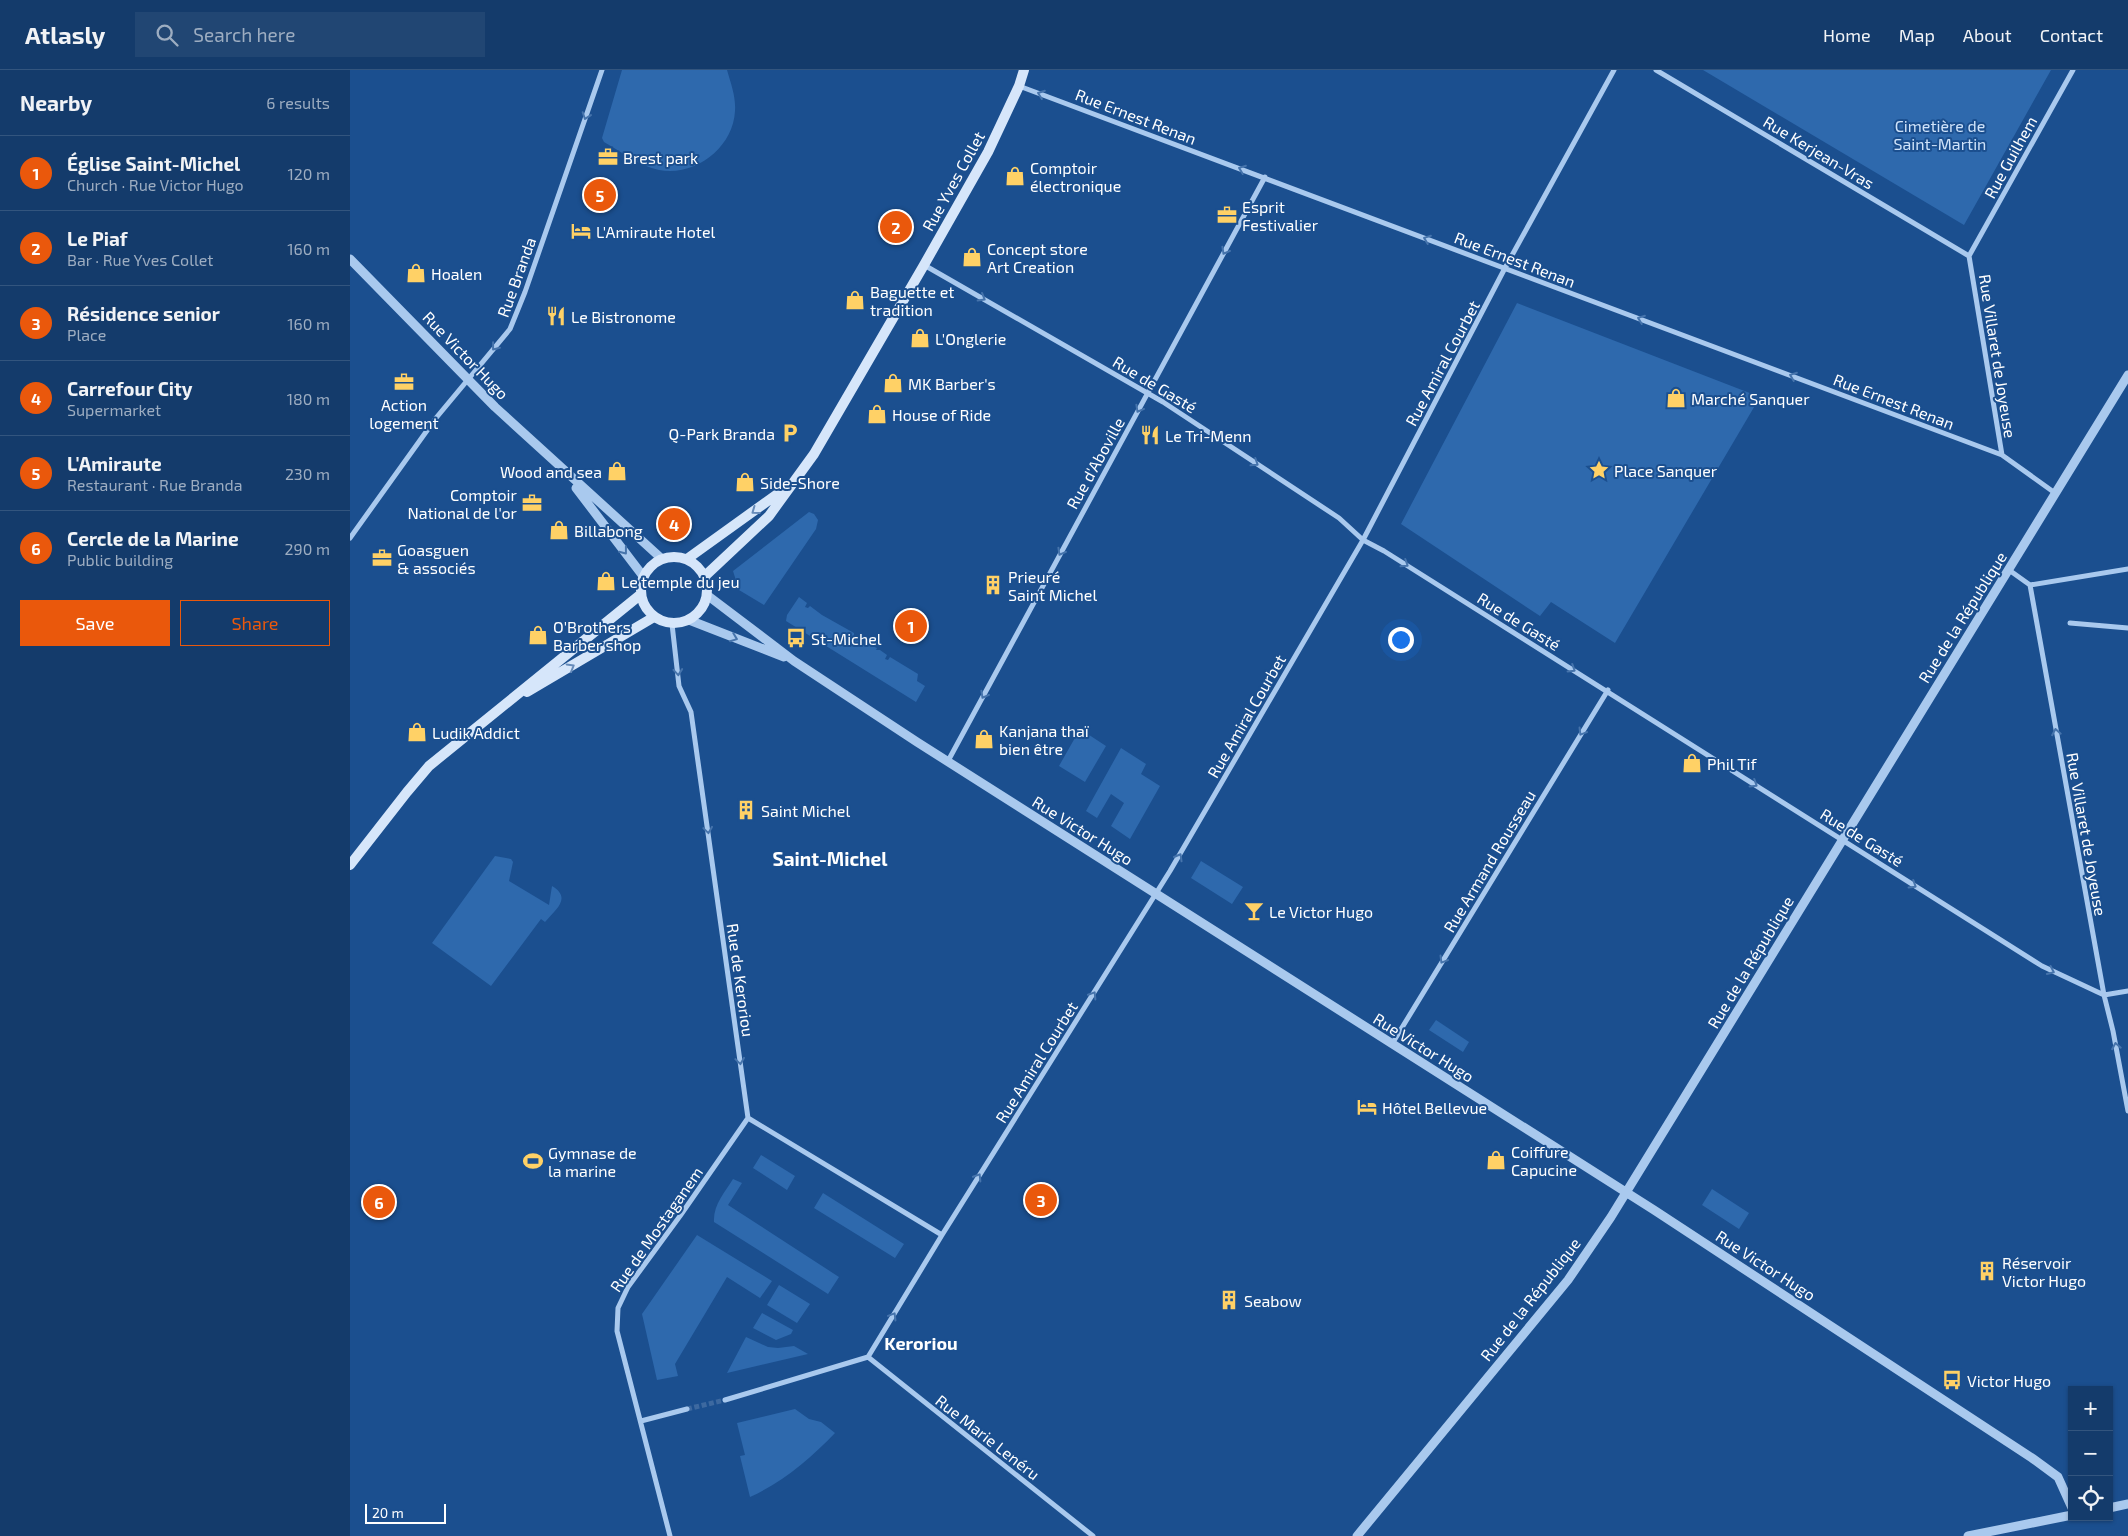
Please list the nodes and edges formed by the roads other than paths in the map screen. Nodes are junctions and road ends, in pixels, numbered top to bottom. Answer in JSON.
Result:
{"nodes":[{"id":1,"x":602,"y":70,"type":"edge"},
{"id":2,"x":1024,"y":70,"type":"edge"},
{"id":3,"x":1614,"y":70,"type":"edge"},
{"id":4,"x":1656,"y":70,"type":"edge"},
{"id":5,"x":2073,"y":70,"type":"edge"},
{"id":6,"x":1019,"y":86,"type":"junction"},
{"id":7,"x":1264,"y":177,"type":"junction"},
{"id":8,"x":1969,"y":256,"type":"junction"},
{"id":9,"x":350,"y":259,"type":"edge"},
{"id":10,"x":924,"y":266,"type":"junction"},
{"id":11,"x":1505,"y":268,"type":"junction"},
{"id":12,"x":2128,"y":375,"type":"edge"},
{"id":13,"x":468,"y":381,"type":"junction"},
{"id":14,"x":1148,"y":393,"type":"junction"},
{"id":15,"x":2002,"y":455,"type":"junction"},
{"id":16,"x":562,"y":470,"type":"junction"},
{"id":17,"x":794,"y":482,"type":"junction"},
{"id":18,"x":2055,"y":493,"type":"junction"},
{"id":19,"x":350,"y":538,"type":"edge"},
{"id":20,"x":1363,"y":540,"type":"junction"},
{"id":21,"x":662,"y":560,"type":"junction"},
{"id":22,"x":687,"y":560,"type":"junction"},
{"id":23,"x":2128,"y":569,"type":"edge"},
{"id":24,"x":2009,"y":570,"type":"junction"},
{"id":25,"x":643,"y":576,"type":"junction"},
{"id":26,"x":705,"y":576,"type":"junction"},
{"id":27,"x":2030,"y":585,"type":"junction"},
{"id":28,"x":640,"y":595,"type":"junction"},
{"id":29,"x":707,"y":595,"type":"junction"},
{"id":30,"x":654,"y":617,"type":"junction"},
{"id":31,"x":689,"y":620,"type":"junction"},
{"id":32,"x":2070,"y":623,"type":"dead end"},
{"id":33,"x":672,"y":624,"type":"junction"},
{"id":34,"x":2128,"y":628,"type":"edge"},
{"id":35,"x":794,"y":661,"type":"junction"},
{"id":36,"x":1608,"y":690,"type":"junction"},
{"id":37,"x":498,"y":709,"type":"junction"},
{"id":38,"x":948,"y":761,"type":"junction"},
{"id":39,"x":1842,"y":840,"type":"junction"},
{"id":40,"x":350,"y":865,"type":"edge"},
{"id":41,"x":1157,"y":894,"type":"junction"},
{"id":42,"x":2128,"y":991,"type":"edge"},
{"id":43,"x":2104,"y":995,"type":"junction"},
{"id":44,"x":1392,"y":1044,"type":"junction"},
{"id":45,"x":2128,"y":1112,"type":"edge"},
{"id":46,"x":748,"y":1118,"type":"junction"},
{"id":47,"x":1627,"y":1193,"type":"junction"},
{"id":48,"x":942,"y":1235,"type":"junction"},
{"id":49,"x":868,"y":1357,"type":"junction"},
{"id":50,"x":725,"y":1400,"type":"tunnel mouth"},
{"id":51,"x":686,"y":1409,"type":"tunnel mouth"},
{"id":52,"x":641,"y":1421,"type":"junction"},
{"id":53,"x":2068,"y":1499,"type":"edge"},
{"id":54,"x":2128,"y":1504,"type":"edge"},
{"id":55,"x":2113,"y":1507,"type":"edge"},
{"id":56,"x":2068,"y":1516,"type":"edge"},
{"id":57,"x":670,"y":1536,"type":"edge"},
{"id":58,"x":1093,"y":1536,"type":"edge"},
{"id":59,"x":1357,"y":1536,"type":"edge"},
{"id":60,"x":1968,"y":1536,"type":"edge"}],
"edges":[{"from":1,"to":13,"type":"street","name":"Rue Branda","one_way":true},
{"from":2,"to":6,"type":"main road","name":"Rue Yves Collet"},
{"from":3,"to":11,"type":"street","name":"Rue Amiral Courbet"},
{"from":4,"to":8,"type":"street","name":"Rue Kerjean-Vras"},
{"from":5,"to":8,"type":"street","name":"Rue Guilhem"},
{"from":7,"to":6,"type":"street","name":"Rue Ernest Renan","one_way":true},
{"from":6,"to":10,"type":"main road","name":"Rue Yves Collet"},
{"from":11,"to":7,"type":"street","name":"Rue Ernest Renan","one_way":true},
{"from":7,"to":14,"type":"street","name":"Rue d'Aboville","one_way":true},
{"from":8,"to":15,"type":"street","name":"Rue Villaret de Joyeuse"},
{"from":9,"to":13,"type":"street","name":"Rue Victor Hugo"},
{"from":10,"to":14,"type":"street","name":"Rue de Gasté","one_way":true},
{"from":10,"to":17,"type":"main road","name":"Rue Yves Collet"},
{"from":15,"to":11,"type":"street","name":"Rue Ernest Renan","one_way":true},
{"from":11,"to":20,"type":"street","name":"Rue Amiral Courbet"},
{"from":12,"to":18,"type":"street","name":"Rue de la République"},
{"from":13,"to":16,"type":"street","name":"Rue Victor Hugo"},
{"from":13,"to":19,"type":"street","name":"Rue Branda"},
{"from":14,"to":20,"type":"street","name":"Rue de Gasté","one_way":true},
{"from":14,"to":38,"type":"street","name":"Rue d'Aboville","one_way":true},
{"from":15,"to":18,"type":"street","name":"Rue Villaret de Joyeuse"},
{"from":16,"to":21,"type":"street"},
{"from":16,"to":25,"type":"street","one_way":true},
{"from":17,"to":22,"type":"main road","one_way":true},
{"from":17,"to":26,"type":"main road","name":"Rue Yves Collet"},
{"from":18,"to":24,"type":"street","name":"Rue de la République"},
{"from":20,"to":36,"type":"street","name":"Rue de Gasté","one_way":true},
{"from":41,"to":20,"type":"street","name":"Rue Amiral Courbet","one_way":true},
{"from":21,"to":22,"type":"main road"},
{"from":21,"to":25,"type":"main road"},
{"from":22,"to":26,"type":"main road"},
{"from":23,"to":27,"type":"street"},
{"from":24,"to":27,"type":"street"},
{"from":24,"to":39,"type":"street","name":"Rue de la République"},
{"from":25,"to":28,"type":"main road"},
{"from":26,"to":29,"type":"main road"},
{"from":43,"to":27,"type":"street","name":"Rue Villaret de Joyeuse","one_way":true},
{"from":28,"to":30,"type":"main road"},
{"from":28,"to":37,"type":"main road"},
{"from":29,"to":31,"type":"main road"},
{"from":29,"to":35,"type":"street","name":"Rue Victor Hugo"},
{"from":30,"to":33,"type":"main road"},
{"from":37,"to":30,"type":"main road","one_way":true},
{"from":31,"to":33,"type":"main road"},
{"from":31,"to":35,"type":"street","name":"Rue Victor Hugo","one_way":true},
{"from":32,"to":34,"type":"street"},
{"from":33,"to":46,"type":"street","name":"Rue de Keroriou","one_way":true},
{"from":35,"to":38,"type":"street","name":"Rue Victor Hugo"},
{"from":36,"to":39,"type":"street","name":"Rue de Gasté","one_way":true},
{"from":36,"to":44,"type":"street","name":"Rue Armand Rousseau","one_way":true},
{"from":37,"to":40,"type":"main road"},
{"from":38,"to":41,"type":"street","name":"Rue Victor Hugo"},
{"from":39,"to":43,"type":"street","name":"Rue de Gasté","one_way":true},
{"from":39,"to":47,"type":"street","name":"Rue de la République"},
{"from":41,"to":44,"type":"street","name":"Rue Victor Hugo"},
{"from":48,"to":41,"type":"street","name":"Rue Amiral Courbet","one_way":true},
{"from":42,"to":43,"type":"street"},
{"from":45,"to":43,"type":"street","name":"Rue Villaret de Joyeuse","one_way":true},
{"from":44,"to":47,"type":"street","name":"Rue Victor Hugo"},
{"from":46,"to":48,"type":"street"},
{"from":46,"to":52,"type":"street","name":"Rue de Mostaganem"},
{"from":47,"to":53,"type":"street","name":"Rue Victor Hugo"},
{"from":47,"to":59,"type":"street","name":"Rue de la République"},
{"from":49,"to":48,"type":"street","name":"Rue Amiral Courbet","one_way":true},
{"from":49,"to":50,"type":"street"},
{"from":49,"to":58,"type":"street","name":"Rue Marie Lenéru"},
{"from":51,"to":52,"type":"street"},
{"from":52,"to":57,"type":"street","name":"Rue de Mostaganem"},
{"from":54,"to":55,"type":"street"},
{"from":56,"to":60,"type":"street"}]}
